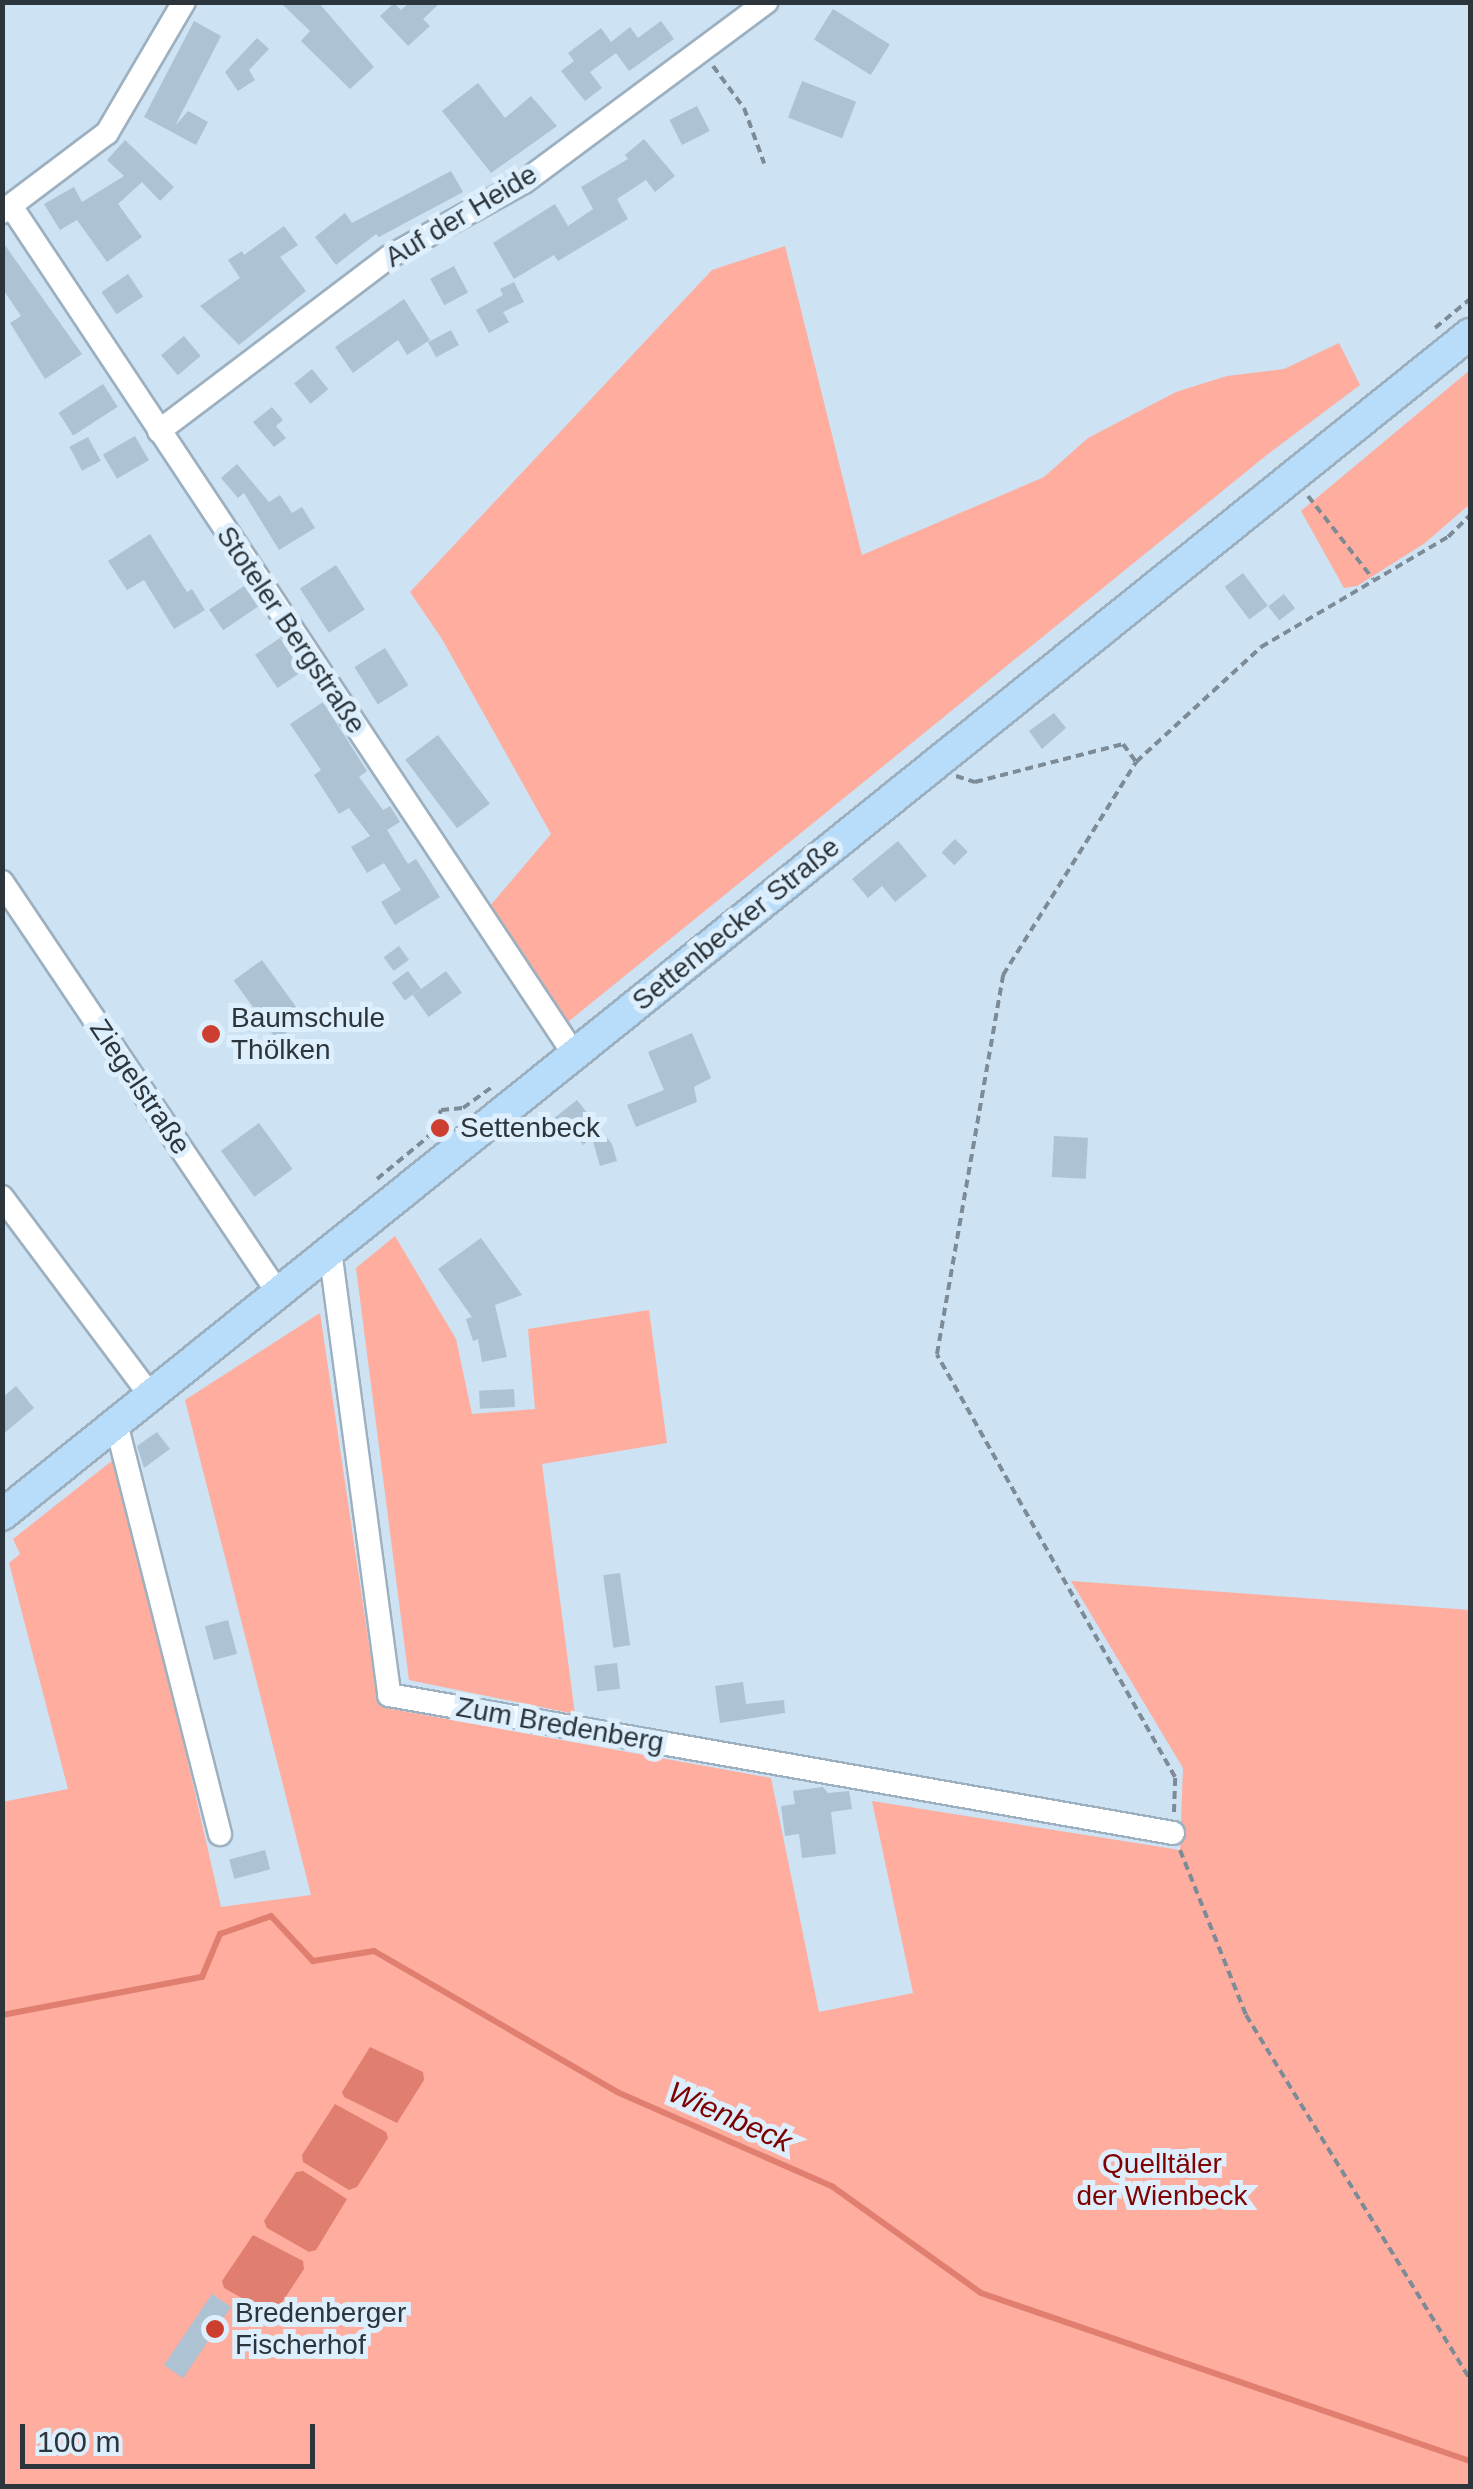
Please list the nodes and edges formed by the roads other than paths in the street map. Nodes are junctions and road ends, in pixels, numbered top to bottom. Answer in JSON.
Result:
{"nodes":[{"id":1,"x":184,"y":2,"type":"edge"},
{"id":2,"x":766,"y":2,"type":"edge"},
{"id":3,"x":7,"y":209,"type":"edge"},
{"id":4,"x":1470,"y":334,"type":"edge"},
{"id":5,"x":159,"y":432,"type":"junction"},
{"id":6,"x":2,"y":882,"type":"edge"},
{"id":7,"x":574,"y":1054,"type":"junction"},
{"id":8,"x":2,"y":1196,"type":"edge"},
{"id":9,"x":330,"y":1250,"type":"junction"},
{"id":10,"x":278,"y":1292,"type":"junction"},
{"id":11,"x":151,"y":1396,"type":"junction"},
{"id":12,"x":116,"y":1423,"type":"junction"},
{"id":13,"x":2,"y":1515,"type":"edge"},
{"id":14,"x":1173,"y":1833,"type":"road end"},
{"id":15,"x":220,"y":1834,"type":"dead end"}],
"edges":[{"from":1,"to":3,"type":"street"},
{"from":2,"to":5,"type":"street","name":"Auf der Heide"},
{"from":3,"to":5,"type":"street","name":"Stoteler Bergstraße"},
{"from":4,"to":7,"type":"main road","name":"Settenbecker Straße"},
{"from":5,"to":7,"type":"street","name":"Stoteler Bergstraße"},
{"from":6,"to":10,"type":"street","name":"Ziegelstraße"},
{"from":7,"to":9,"type":"main road","name":"Settenbecker Straße"},
{"from":8,"to":11,"type":"street"},
{"from":9,"to":10,"type":"main road","name":"Settenbecker Straße"},
{"from":9,"to":14,"type":"street","name":"Zum Bredenberg"},
{"from":10,"to":11,"type":"main road","name":"Settenbecker Straße"},
{"from":11,"to":12,"type":"main road","name":"Settenbecker Straße"},
{"from":12,"to":13,"type":"main road","name":"Settenbecker Straße"},
{"from":12,"to":15,"type":"street"}]}
